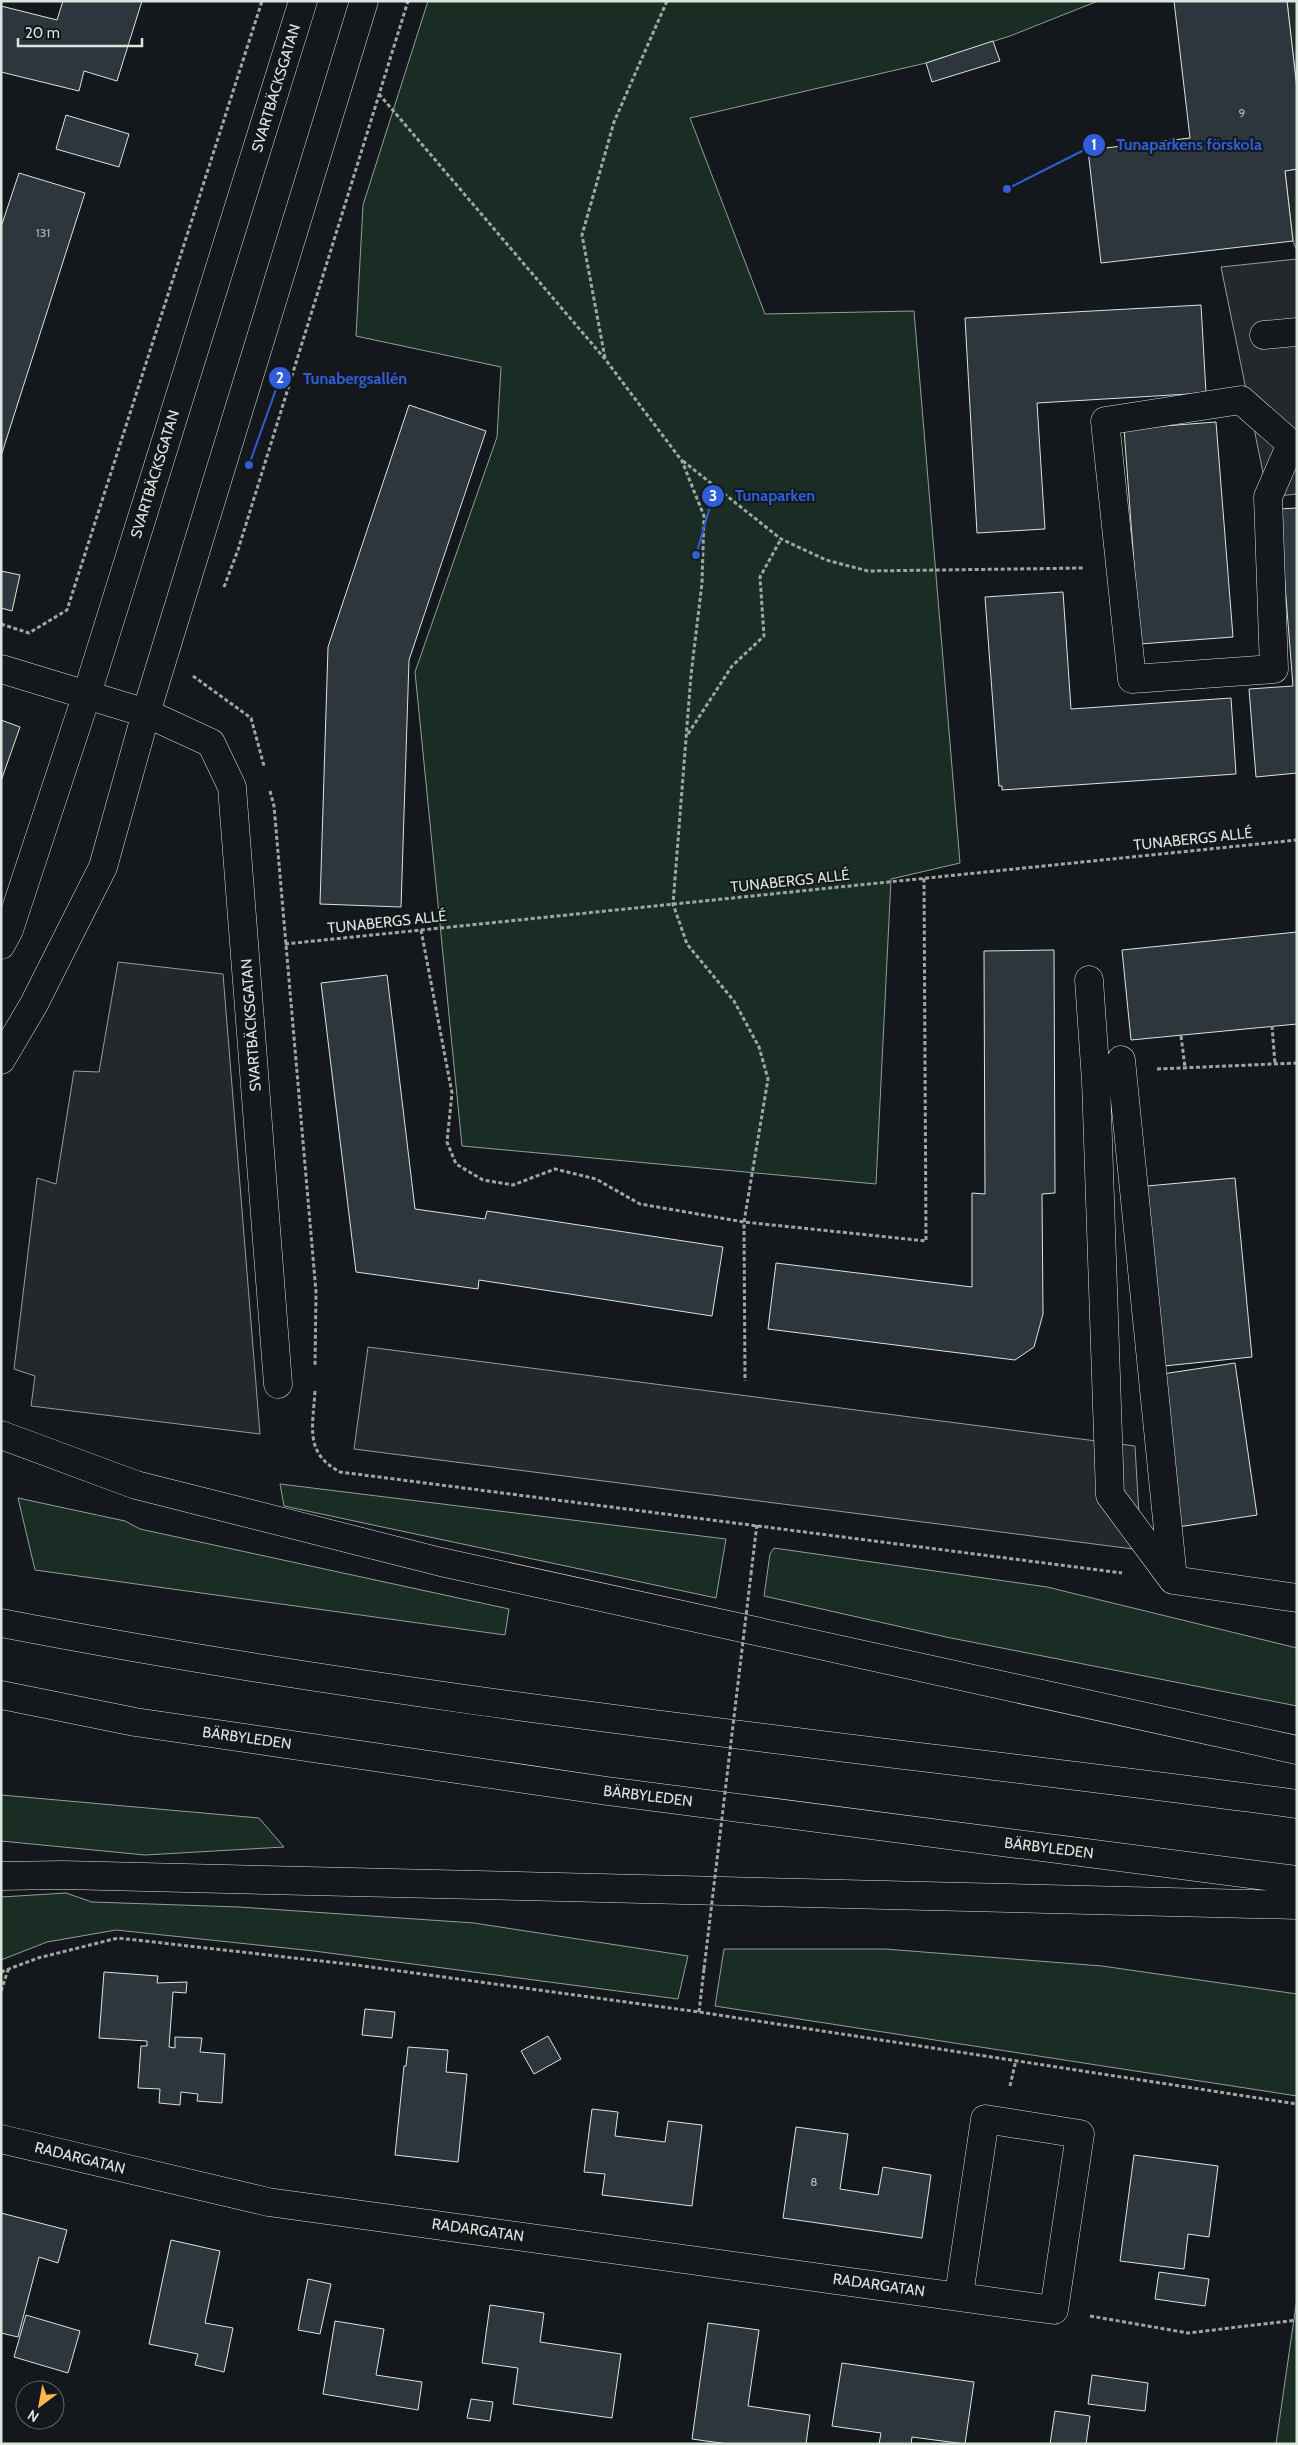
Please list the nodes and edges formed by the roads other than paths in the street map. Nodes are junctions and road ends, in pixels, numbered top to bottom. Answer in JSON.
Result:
{"nodes":[{"id":1,"x":303,"y":1,"type":"edge"},
{"id":2,"x":364,"y":1,"type":"edge"},
{"id":3,"x":1297,"y":332,"type":"edge"},
{"id":4,"x":1264,"y":335,"type":"dead end"},
{"id":5,"x":1294,"y":444,"type":"edge"},
{"id":6,"x":1,"y":669,"type":"edge"},
{"id":7,"x":86,"y":694,"type":"junction"},
{"id":8,"x":146,"y":713,"type":"junction"},
{"id":9,"x":1,"y":945,"type":"edge"},
{"id":10,"x":1089,"y":980,"type":"dead end"},
{"id":11,"x":1,"y":1060,"type":"edge"},
{"id":12,"x":1122,"y":1065,"type":"road end"},
{"id":13,"x":278,"y":1384,"type":"dead end"},
{"id":14,"x":1,"y":1435,"type":"edge"},
{"id":15,"x":1173,"y":1580,"type":"junction"},
{"id":16,"x":1297,"y":1598,"type":"edge"},
{"id":17,"x":1,"y":1623,"type":"edge"},
{"id":18,"x":1,"y":1695,"type":"edge"},
{"id":19,"x":1297,"y":1750,"type":"edge"},
{"id":20,"x":1297,"y":1804,"type":"edge"},
{"id":21,"x":1,"y":1876,"type":"edge"},
{"id":22,"x":1297,"y":1880,"type":"edge"},
{"id":23,"x":1297,"y":1904,"type":"edge"},
{"id":24,"x":1,"y":2139,"type":"edge"},
{"id":25,"x":959,"y":2295,"type":"junction"}],
"edges":[{"from":1,"to":7,"type":"main road","name":"SVARTBÄCKSGATAN"},
{"from":2,"to":8,"type":"main road"},
{"from":3,"to":4,"type":"main road"},
{"from":5,"to":5,"type":"main road"},
{"from":6,"to":7,"type":"main road","name":"SVARTBÄCKSGATAN"},
{"from":7,"to":8,"type":"main road","name":"SVARTBÄCKSGATAN"},
{"from":7,"to":9,"type":"main road","name":"SVARTBÄCKSGATAN"},
{"from":8,"to":11,"type":"main road"},
{"from":8,"to":13,"type":"main road","name":"SVARTBÄCKSGATAN"},
{"from":10,"to":15,"type":"main road"},
{"from":12,"to":15,"type":"main road"},
{"from":14,"to":19,"type":"main road"},
{"from":15,"to":16,"type":"main road"},
{"from":17,"to":20,"type":"main road"},
{"from":18,"to":22,"type":"main road","name":"BÄRBYLEDEN"},
{"from":21,"to":23,"type":"main road"},
{"from":24,"to":25,"type":"main road","name":"RADARGATAN"},
{"from":25,"to":25,"type":"main road","name":"RADARGATAN"}]}
